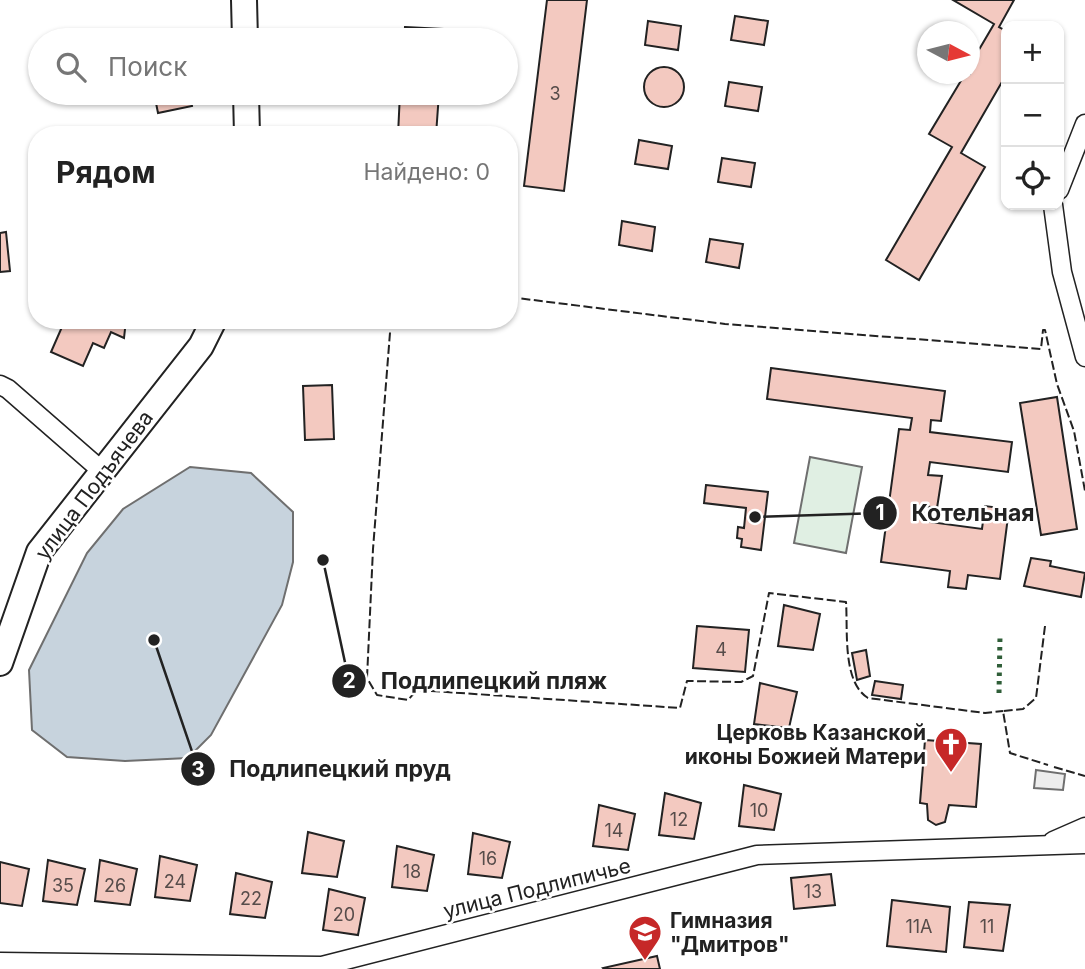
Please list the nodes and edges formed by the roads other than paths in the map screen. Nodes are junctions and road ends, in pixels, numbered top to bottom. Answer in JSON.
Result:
{"nodes":[{"id":1,"x":244,"y":0,"type":"edge"},
{"id":2,"x":245,"y":28,"type":"edge"},
{"id":3,"x":246,"y":105,"type":"edge"},
{"id":4,"x":1085,"y":124,"type":"edge"},
{"id":5,"x":247,"y":126,"type":"edge"},
{"id":6,"x":1064,"y":177,"type":"edge"},
{"id":7,"x":1054,"y":210,"type":"edge"},
{"id":8,"x":210,"y":329,"type":"edge"},
{"id":9,"x":1085,"y":357,"type":"edge"},
{"id":10,"x":0,"y":385,"type":"edge"},
{"id":11,"x":102,"y":471,"type":"junction"},
{"id":12,"x":0,"y":663,"type":"edge"},
{"id":13,"x":1085,"y":827,"type":"edge"},
{"id":14,"x":1085,"y":844,"type":"edge"},
{"id":15,"x":1044,"y":845,"type":"junction"},
{"id":16,"x":0,"y":962,"type":"edge"}],
"edges":[{"from":1,"to":2,"type":"main road"},
{"from":3,"to":5,"type":"main road"},
{"from":4,"to":6,"type":"street"},
{"from":7,"to":9,"type":"street"},
{"from":8,"to":11,"type":"main road","name":"улица Подъячева"},
{"from":10,"to":11,"type":"street"},
{"from":11,"to":12,"type":"main road","name":"улица Подъячева"},
{"from":13,"to":15,"type":"street"},
{"from":14,"to":15,"type":"street","name":"улица Подлипичье"},
{"from":15,"to":16,"type":"street","name":"улица Подлипичье"}]}
